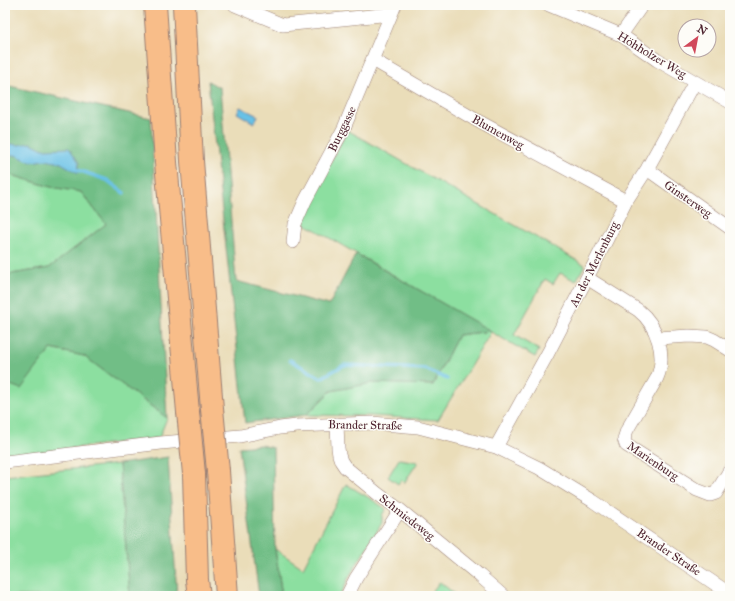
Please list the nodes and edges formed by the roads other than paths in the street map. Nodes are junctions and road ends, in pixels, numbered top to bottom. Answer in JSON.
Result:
{"nodes":[{"id":1,"x":154,"y":5,"type":"edge"},
{"id":2,"x":184,"y":5,"type":"edge"},
{"id":3,"x":235,"y":5,"type":"edge"},
{"id":4,"x":549,"y":5,"type":"edge"},
{"id":5,"x":642,"y":5,"type":"edge"},
{"id":6,"x":393,"y":9,"type":"edge"},
{"id":7,"x":621,"y":35,"type":"junction"},
{"id":8,"x":373,"y":60,"type":"junction"},
{"id":9,"x":695,"y":82,"type":"junction"},
{"id":10,"x":730,"y":102,"type":"edge"},
{"id":11,"x":647,"y":169,"type":"junction"},
{"id":12,"x":626,"y":201,"type":"junction"},
{"id":13,"x":730,"y":228,"type":"edge"},
{"id":14,"x":293,"y":242,"type":"dead end"},
{"id":15,"x":587,"y":278,"type":"junction"},
{"id":16,"x":658,"y":338,"type":"junction"},
{"id":17,"x":730,"y":350,"type":"edge"},
{"id":18,"x":337,"y":424,"type":"junction"},
{"id":19,"x":496,"y":447,"type":"junction"},
{"id":20,"x":5,"y":462,"type":"edge"},
{"id":21,"x":730,"y":470,"type":"edge"},
{"id":22,"x":400,"y":510,"type":"junction"},
{"id":23,"x":730,"y":594,"type":"edge"},
{"id":24,"x":199,"y":596,"type":"edge"},
{"id":25,"x":227,"y":596,"type":"edge"},
{"id":26,"x":347,"y":596,"type":"edge"},
{"id":27,"x":502,"y":596,"type":"edge"}],
"edges":[{"from":1,"to":24,"type":"highway","bridge":true},
{"from":2,"to":25,"type":"highway","bridge":true},
{"from":3,"to":6,"type":"street","name":"Burggasse"},
{"from":4,"to":7,"type":"street","name":"Höhholzer Weg"},
{"from":5,"to":7,"type":"street"},
{"from":6,"to":8,"type":"street","name":"Burggasse"},
{"from":7,"to":9,"type":"street","name":"Höhholzer Weg"},
{"from":8,"to":12,"type":"street","name":"Blumenweg"},
{"from":8,"to":14,"type":"street","name":"Burggasse"},
{"from":9,"to":10,"type":"street","name":"Höhholzer Weg"},
{"from":9,"to":11,"type":"street","name":"An der Merlenburg"},
{"from":11,"to":12,"type":"street","name":"An der Merlenburg"},
{"from":11,"to":13,"type":"street","name":"Ginsterweg"},
{"from":12,"to":15,"type":"street","name":"An der Merlenburg"},
{"from":15,"to":16,"type":"street","name":"Marienburg"},
{"from":15,"to":19,"type":"street","name":"An der Merlenburg"},
{"from":16,"to":17,"type":"street"},
{"from":16,"to":21,"type":"street","name":"Marienburg"},
{"from":18,"to":19,"type":"street","name":"Brander Straße"},
{"from":18,"to":20,"type":"street","name":"Brander Straße"},
{"from":18,"to":22,"type":"street","name":"Schmiedeweg"},
{"from":19,"to":23,"type":"street","name":"Brander Straße"},
{"from":22,"to":26,"type":"street"},
{"from":22,"to":27,"type":"street","name":"Schmiedeweg"}]}
